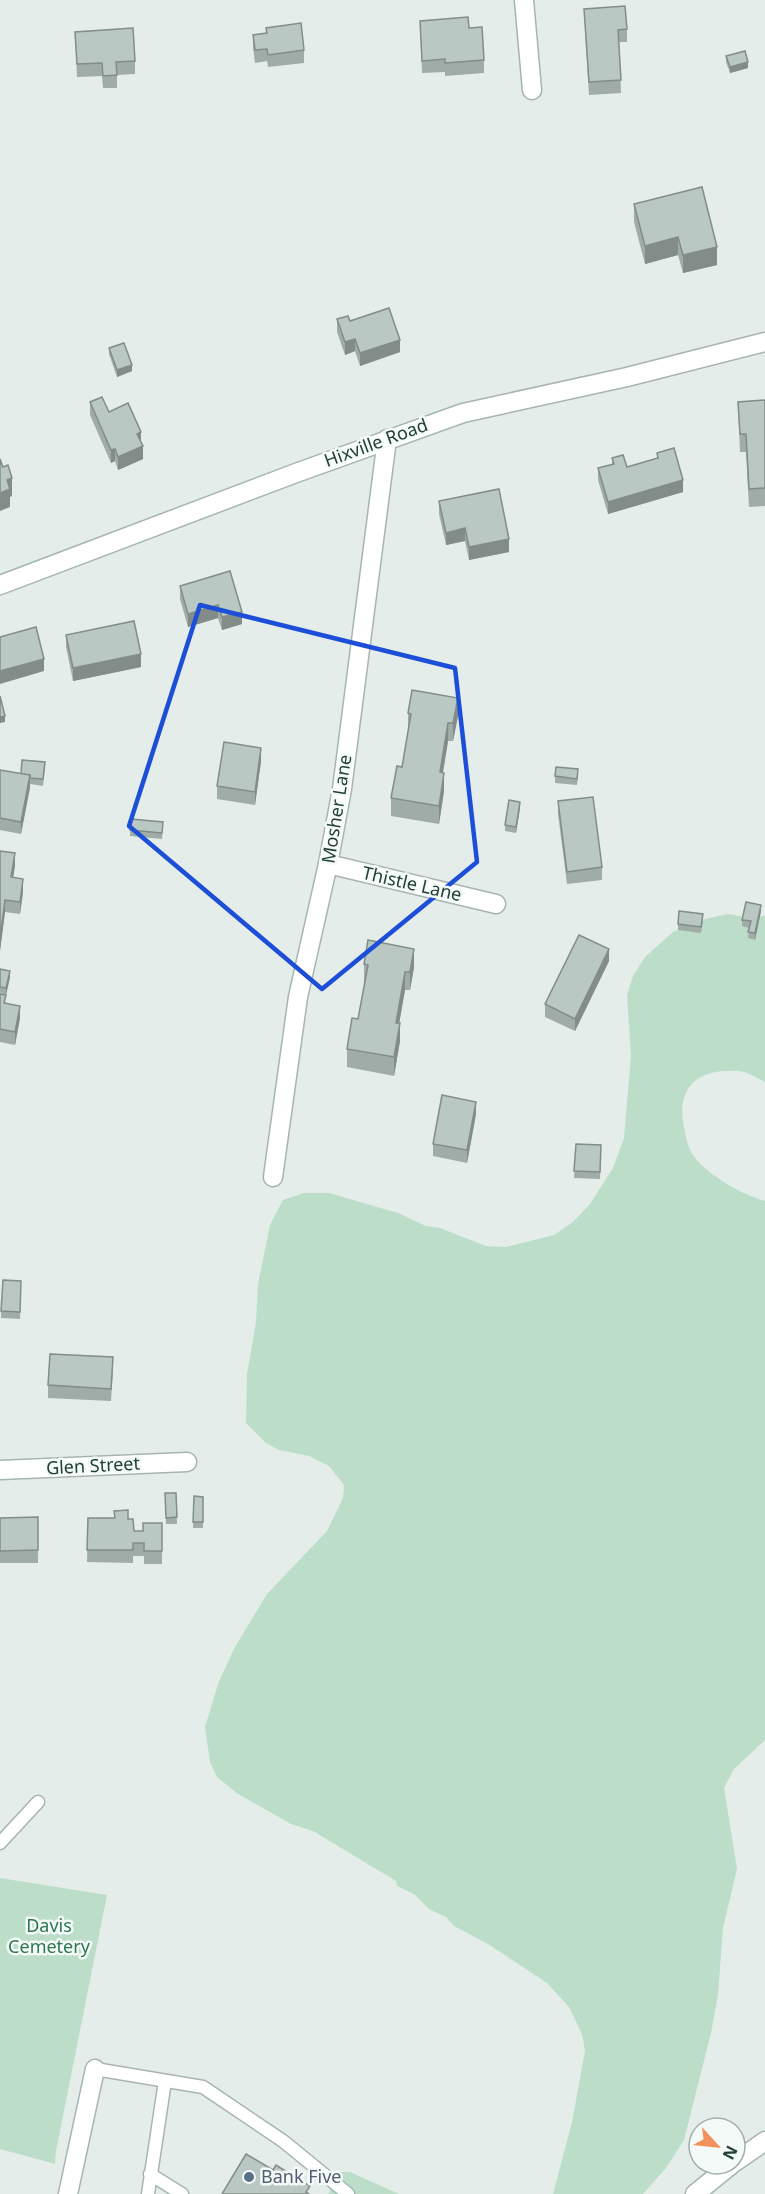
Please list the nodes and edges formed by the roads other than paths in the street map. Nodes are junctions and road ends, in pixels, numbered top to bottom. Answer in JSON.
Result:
{"nodes":[{"id":1,"x":525,"y":0,"type":"edge"},
{"id":2,"x":532,"y":90,"type":"dead end"},
{"id":3,"x":765,"y":342,"type":"edge"},
{"id":4,"x":387,"y":440,"type":"junction"},
{"id":5,"x":0,"y":585,"type":"edge"},
{"id":6,"x":328,"y":864,"type":"junction"},
{"id":7,"x":496,"y":904,"type":"dead end"},
{"id":8,"x":273,"y":1177,"type":"dead end"},
{"id":9,"x":187,"y":1462,"type":"dead end"},
{"id":10,"x":0,"y":1470,"type":"edge"},
{"id":11,"x":38,"y":1802,"type":"dead end"},
{"id":12,"x":0,"y":1843,"type":"edge"},
{"id":13,"x":94,"y":2069,"type":"joint"},
{"id":14,"x":165,"y":2081,"type":"junction"},
{"id":15,"x":765,"y":2141,"type":"edge"},
{"id":16,"x":747,"y":2154,"type":"edge"},
{"id":17,"x":718,"y":2176,"type":"edge"},
{"id":18,"x":149,"y":2185,"type":"edge"},
{"id":19,"x":68,"y":2194,"type":"edge"},
{"id":20,"x":160,"y":2194,"type":"edge"},
{"id":21,"x":182,"y":2194,"type":"edge"},
{"id":22,"x":348,"y":2194,"type":"edge"},
{"id":23,"x":695,"y":2194,"type":"edge"}],
"edges":[{"from":1,"to":2,"type":"street"},
{"from":3,"to":4,"type":"street","name":"Hixville Road"},
{"from":4,"to":5,"type":"street","name":"Hixville Road"},
{"from":4,"to":6,"type":"street","name":"Mosher Lane"},
{"from":6,"to":7,"type":"street","name":"Thistle Lane"},
{"from":6,"to":8,"type":"street","name":"Mosher Lane"},
{"from":9,"to":10,"type":"street","name":"Glen Street"},
{"from":11,"to":12,"type":"lane"},
{"from":13,"to":14,"type":"lane"},
{"from":13,"to":19,"type":"street"},
{"from":14,"to":18,"type":"lane"},
{"from":14,"to":22,"type":"lane"},
{"from":15,"to":16,"type":"street"},
{"from":17,"to":23,"type":"street"},
{"from":18,"to":20,"type":"lane"},
{"from":18,"to":21,"type":"lane"}]}
